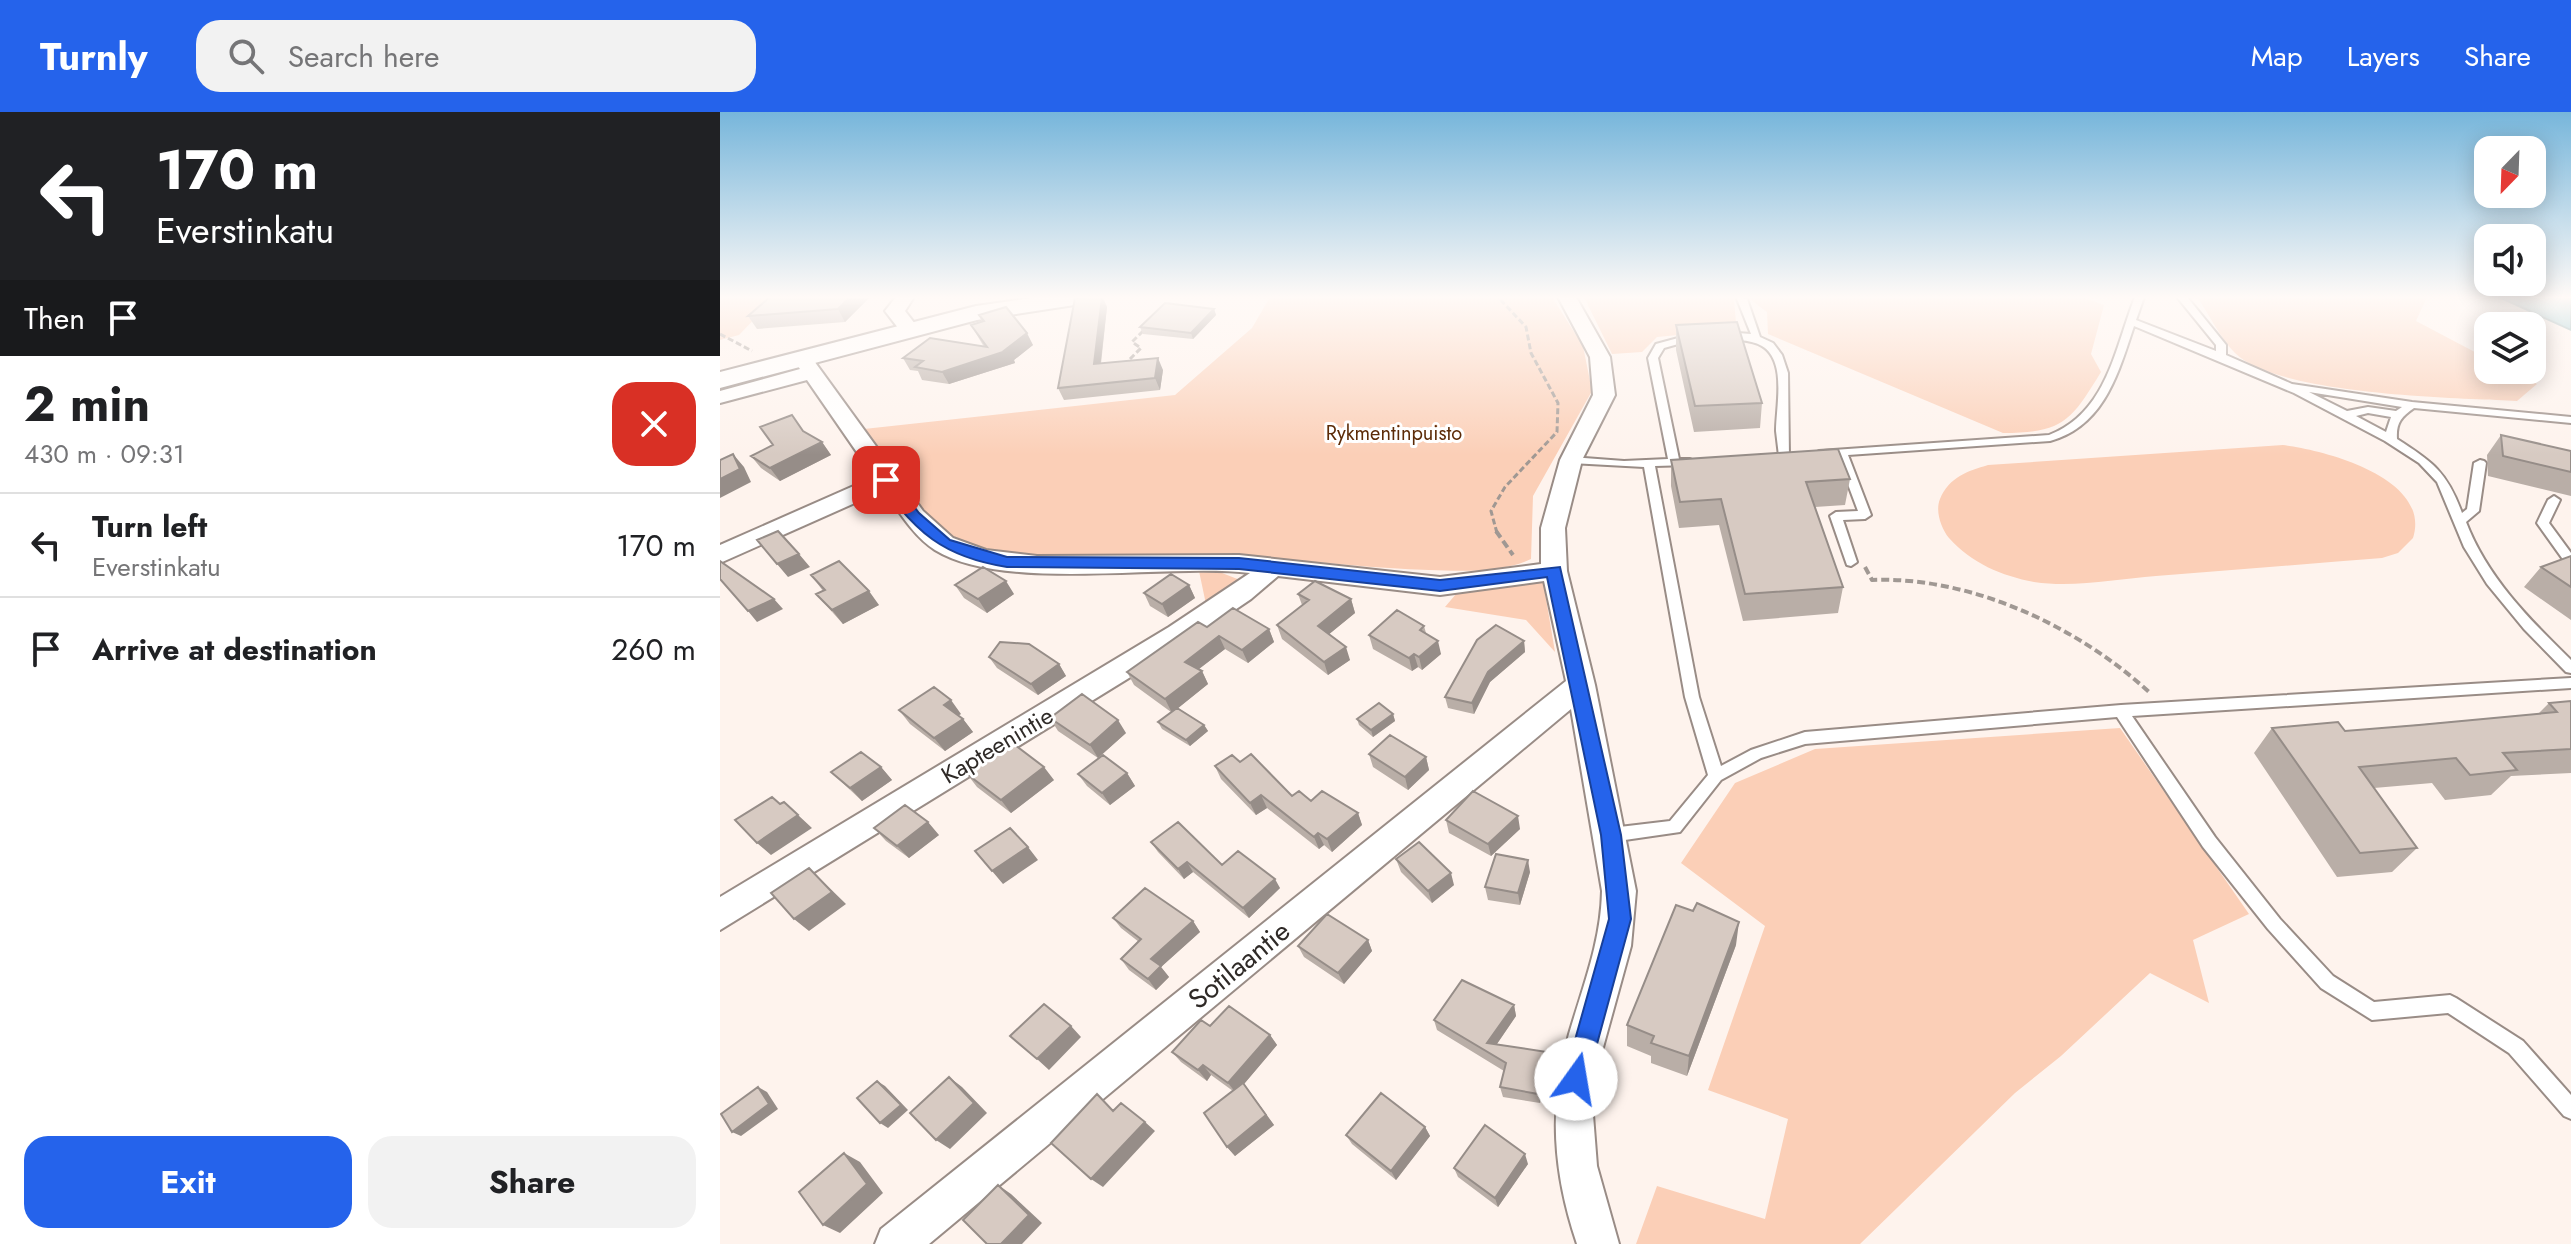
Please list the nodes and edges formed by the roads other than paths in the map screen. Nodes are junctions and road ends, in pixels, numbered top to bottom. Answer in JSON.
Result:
{"nodes":[{"id":1,"x":849,"y":350,"type":"edge"},
{"id":2,"x":1596,"y":350,"type":"edge"},
{"id":3,"x":1658,"y":350,"type":"edge"},
{"id":4,"x":1775,"y":350,"type":"edge"},
{"id":5,"x":2118,"y":350,"type":"edge"},
{"id":6,"x":2207,"y":350,"type":"edge"},
{"id":7,"x":2221,"y":350,"type":"edge"},
{"id":8,"x":2221,"y":355,"type":"junction"},
{"id":9,"x":806,"y":365,"type":"junction"},
{"id":10,"x":720,"y":380,"type":"edge"},
{"id":11,"x":2281,"y":385,"type":"junction"},
{"id":12,"x":720,"y":397,"type":"edge"},
{"id":13,"x":2412,"y":405,"type":"junction"},
{"id":14,"x":2396,"y":414,"type":"junction"},
{"id":15,"x":2342,"y":415,"type":"junction"},
{"id":16,"x":2571,"y":420,"type":"edge"},
{"id":17,"x":2392,"y":440,"type":"junction"},
{"id":18,"x":1841,"y":452,"type":"junction"},
{"id":19,"x":1813,"y":454,"type":"edge"},
{"id":20,"x":1799,"y":455,"type":"edge"},
{"id":21,"x":1785,"y":456,"type":"junction"},
{"id":22,"x":1769,"y":457,"type":"edge"},
{"id":23,"x":1571,"y":460,"type":"junction"},
{"id":24,"x":1705,"y":461,"type":"edge"},
{"id":25,"x":1674,"y":463,"type":"junction"},
{"id":26,"x":2480,"y":463,"type":"dead end"},
{"id":27,"x":1649,"y":464,"type":"junction"},
{"id":28,"x":886,"y":480,"type":"junction"},
{"id":29,"x":2554,"y":500,"type":"dead end"},
{"id":30,"x":2459,"y":521,"type":"junction"},
{"id":31,"x":720,"y":555,"type":"edge"},
{"id":32,"x":1851,"y":562,"type":"road end"},
{"id":33,"x":2571,"y":562,"type":"edge"},
{"id":34,"x":1270,"y":569,"type":"junction"},
{"id":35,"x":1541,"y":573,"type":"junction"},
{"id":36,"x":2571,"y":668,"type":"edge"},
{"id":37,"x":2571,"y":683,"type":"edge"},
{"id":38,"x":1581,"y":685,"type":"junction"},
{"id":39,"x":2121,"y":711,"type":"junction"},
{"id":40,"x":1716,"y":776,"type":"junction"},
{"id":41,"x":1611,"y":835,"type":"junction"},
{"id":42,"x":720,"y":915,"type":"edge"},
{"id":43,"x":2571,"y":1109,"type":"edge"},
{"id":44,"x":896,"y":1244,"type":"edge"},
{"id":45,"x":1598,"y":1244,"type":"edge"}],
"edges":[{"from":1,"to":9,"type":"street"},
{"from":2,"to":23,"type":"street"},
{"from":3,"to":25,"type":"lane"},
{"from":4,"to":21,"type":"lane"},
{"from":5,"to":18,"type":"lane"},
{"from":6,"to":8,"type":"lane"},
{"from":7,"to":8,"type":"lane"},
{"from":8,"to":11,"type":"lane"},
{"from":9,"to":10,"type":"street"},
{"from":9,"to":12,"type":"street"},
{"from":9,"to":28,"type":"street"},
{"from":11,"to":13,"type":"lane"},
{"from":11,"to":15,"type":"lane"},
{"from":13,"to":14,"type":"lane"},
{"from":13,"to":16,"type":"lane"},
{"from":14,"to":15,"type":"lane"},
{"from":14,"to":17,"type":"lane"},
{"from":15,"to":17,"type":"lane"},
{"from":17,"to":30,"type":"lane"},
{"from":18,"to":19,"type":"lane"},
{"from":18,"to":32,"type":"lane"},
{"from":20,"to":21,"type":"lane"},
{"from":21,"to":22,"type":"lane"},
{"from":23,"to":27,"type":"lane"},
{"from":23,"to":35,"type":"street"},
{"from":24,"to":25,"type":"lane"},
{"from":25,"to":27,"type":"lane"},
{"from":26,"to":30,"type":"lane"},
{"from":27,"to":40,"type":"lane"},
{"from":28,"to":31,"type":"street"},
{"from":28,"to":34,"type":"street"},
{"from":29,"to":33,"type":"lane"},
{"from":30,"to":36,"type":"lane"},
{"from":34,"to":35,"type":"street"},
{"from":34,"to":42,"type":"street","name":"Kapteenintie"},
{"from":35,"to":38,"type":"street"},
{"from":37,"to":39,"type":"lane"},
{"from":38,"to":41,"type":"street"},
{"from":38,"to":44,"type":"street","name":"Sotilaantie"},
{"from":39,"to":40,"type":"lane"},
{"from":39,"to":43,"type":"lane"},
{"from":40,"to":41,"type":"lane"},
{"from":41,"to":45,"type":"street"}]}
